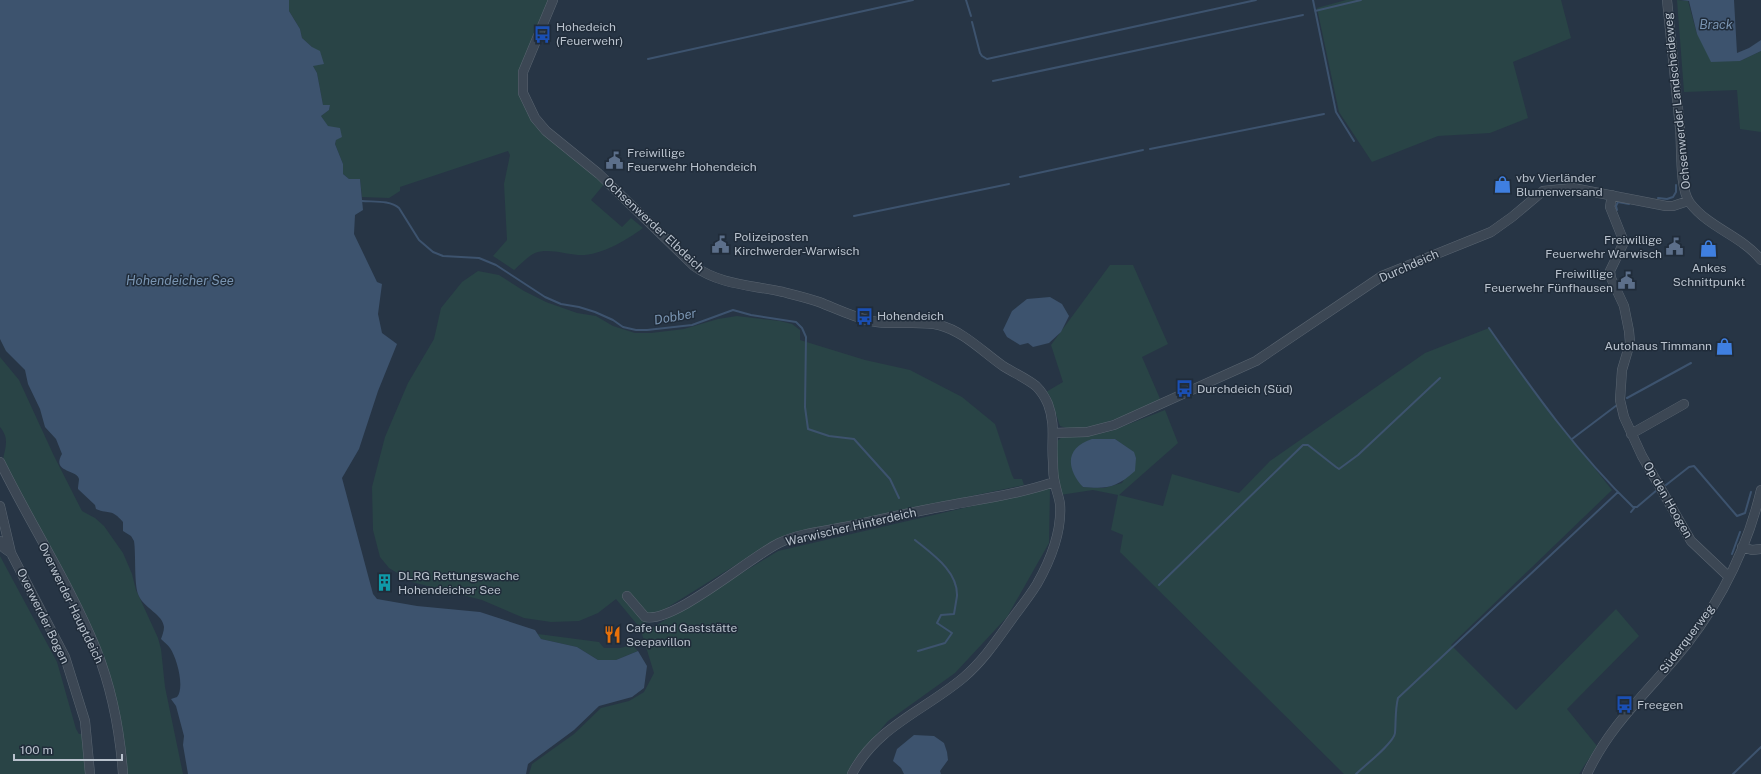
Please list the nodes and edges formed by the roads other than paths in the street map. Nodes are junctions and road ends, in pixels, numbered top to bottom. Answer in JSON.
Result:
{"nodes":[{"id":1,"x":554,"y":0,"type":"edge"},
{"id":2,"x":1667,"y":0,"type":"edge"},
{"id":3,"x":1612,"y":195,"type":"junction"},
{"id":4,"x":1688,"y":201,"type":"junction"},
{"id":5,"x":1761,"y":259,"type":"edge"},
{"id":6,"x":1684,"y":404,"type":"dead end"},
{"id":7,"x":1054,"y":433,"type":"junction"},
{"id":8,"x":1631,"y":434,"type":"junction"},
{"id":9,"x":0,"y":462,"type":"edge"},
{"id":10,"x":1054,"y":482,"type":"junction"},
{"id":11,"x":1761,"y":490,"type":"edge"},
{"id":12,"x":0,"y":506,"type":"edge"},
{"id":13,"x":0,"y":541,"type":"edge"},
{"id":14,"x":1742,"y":547,"type":"junction"},
{"id":15,"x":1761,"y":549,"type":"edge"},
{"id":16,"x":11,"y":553,"type":"junction"},
{"id":17,"x":1729,"y":577,"type":"junction"},
{"id":18,"x":627,"y":596,"type":"dead end"},
{"id":19,"x":90,"y":774,"type":"edge"},
{"id":20,"x":123,"y":774,"type":"edge"},
{"id":21,"x":852,"y":774,"type":"edge"},
{"id":22,"x":1587,"y":774,"type":"edge"}],
"edges":[{"from":1,"to":7,"type":"street","name":"Ochsenwerder Elbdeich"},
{"from":2,"to":4,"type":"street","name":"Ochsenwerder Landscheideweg"},
{"from":3,"to":4,"type":"street","name":"Durchdeich"},
{"from":3,"to":7,"type":"street","name":"Durchdeich"},
{"from":3,"to":8,"type":"street","name":"Op den Hoogen"},
{"from":4,"to":5,"type":"street"},
{"from":6,"to":8,"type":"street"},
{"from":7,"to":10,"type":"street"},
{"from":8,"to":17,"type":"street","name":"Op den Hoogen"},
{"from":9,"to":20,"type":"street","name":"Overwerder Hauptdeich"},
{"from":10,"to":18,"type":"street","name":"Warwischer Hinterdeich"},
{"from":10,"to":21,"type":"street"},
{"from":11,"to":14,"type":"street","name":"Süderquerweg"},
{"from":12,"to":16,"type":"street","name":"Overwerder Bogen"},
{"from":13,"to":16,"type":"street","name":"Overwerder Bogen"},
{"from":14,"to":15,"type":"street"},
{"from":14,"to":17,"type":"street","name":"Süderquerweg"},
{"from":16,"to":19,"type":"street","name":"Overwerder Bogen"},
{"from":17,"to":22,"type":"street","name":"Süderquerweg"}]}
